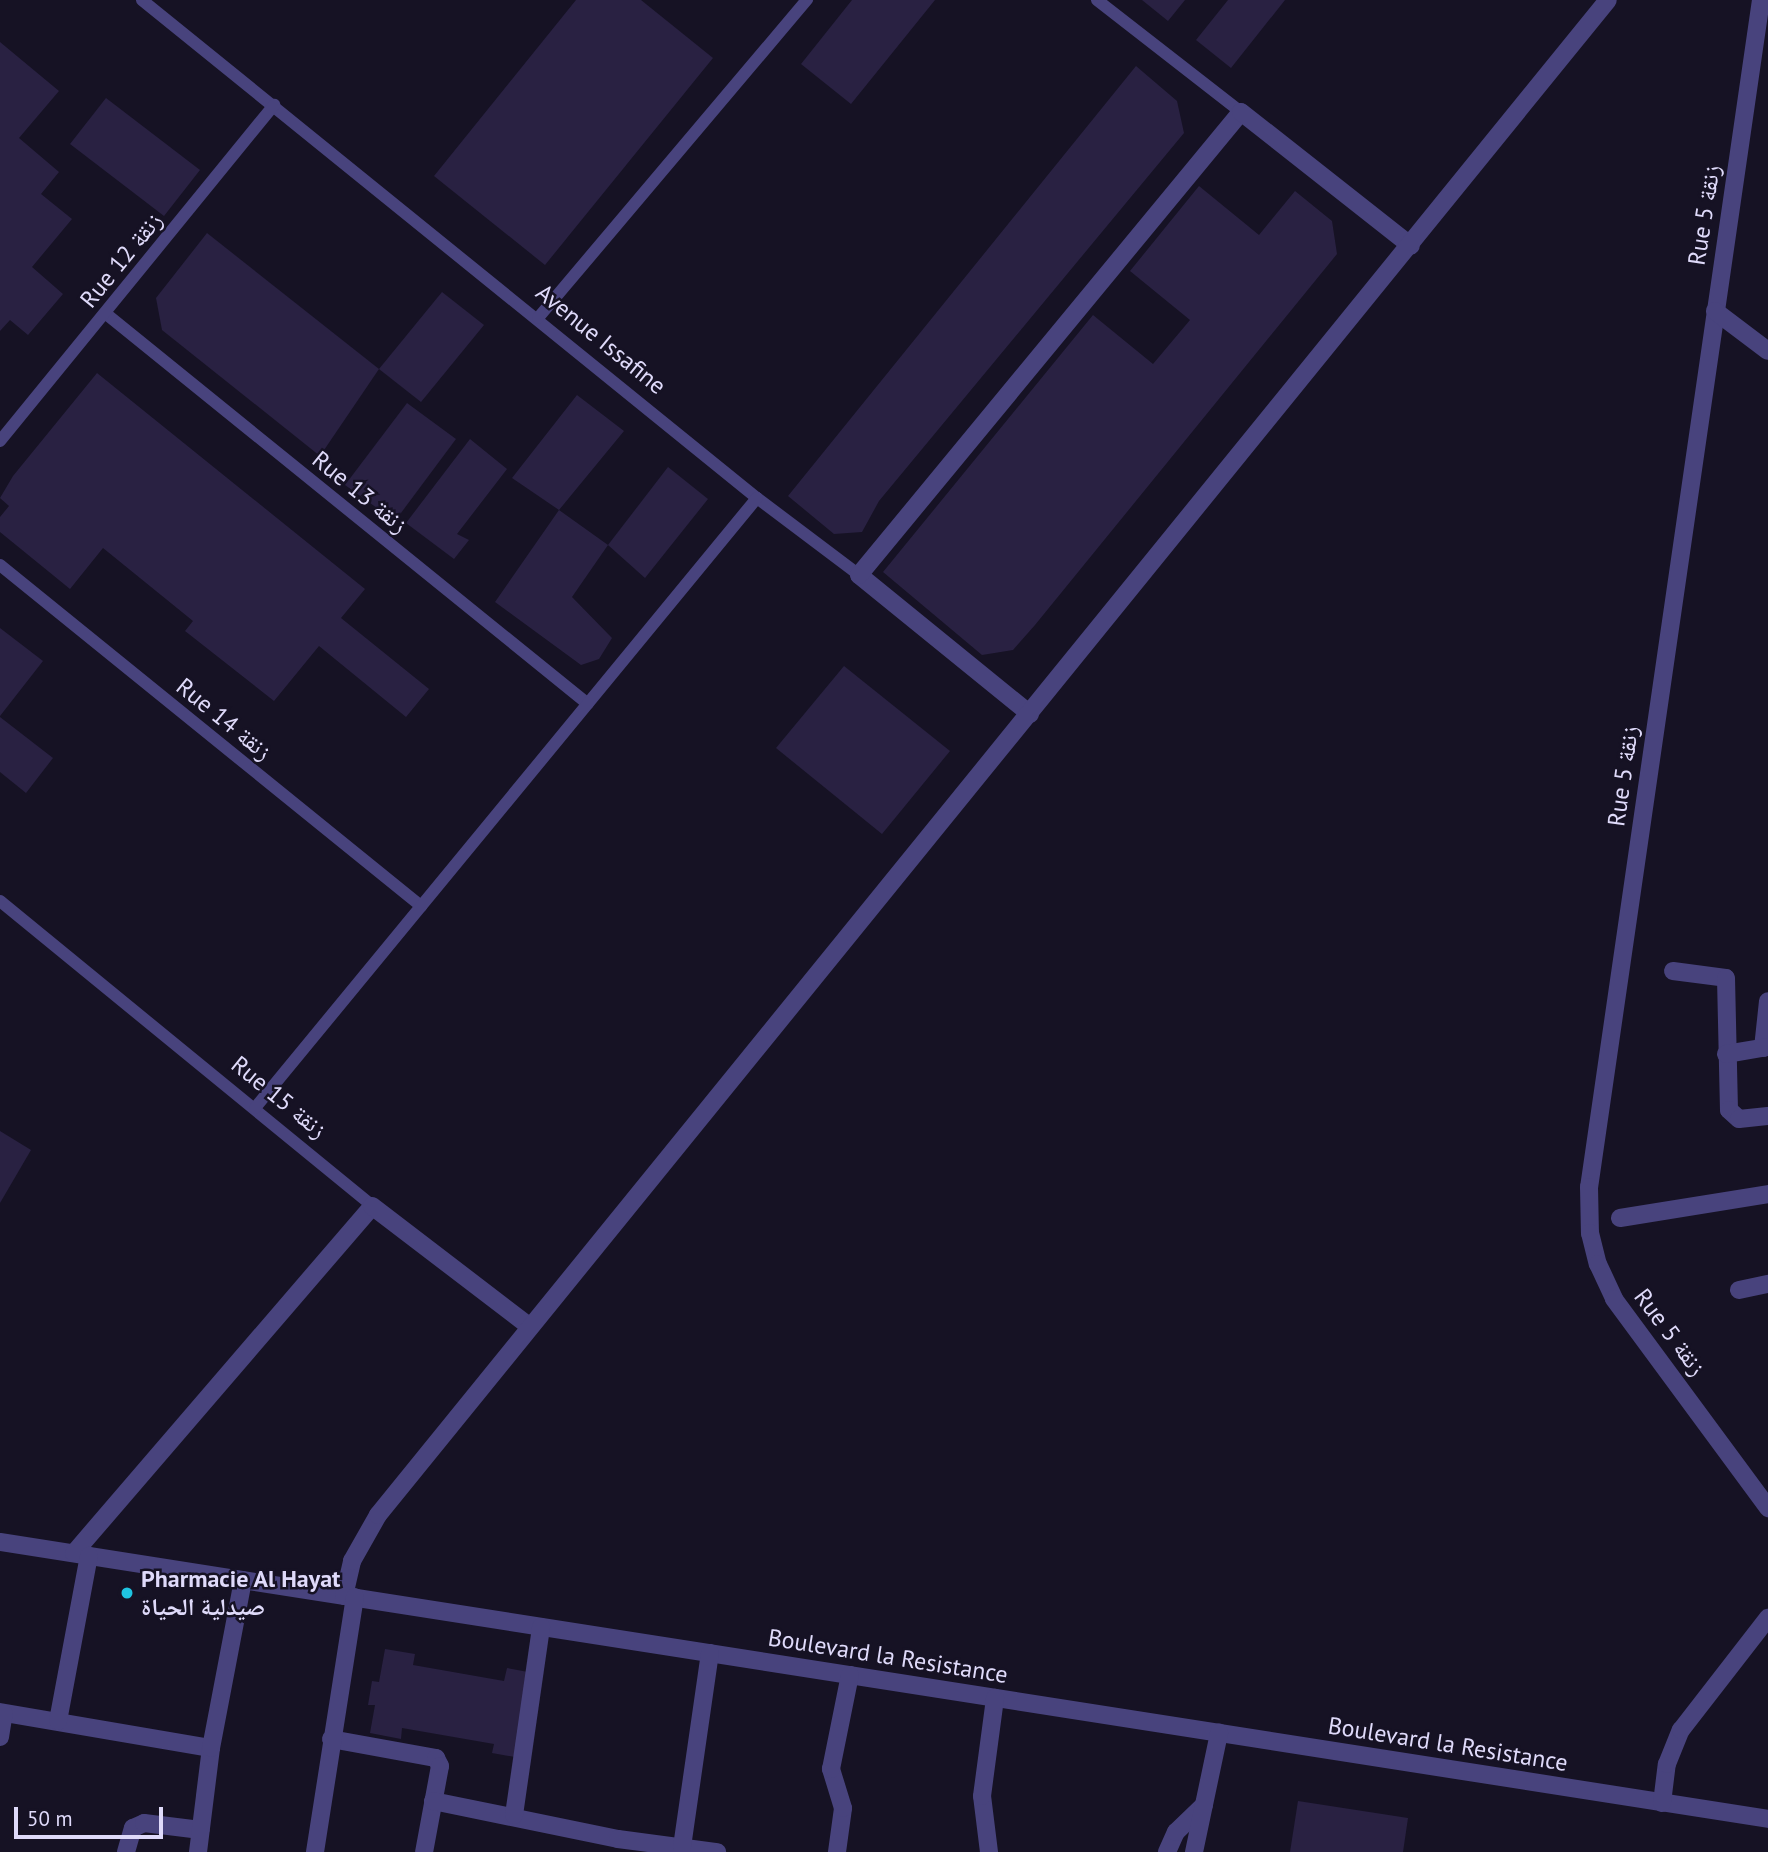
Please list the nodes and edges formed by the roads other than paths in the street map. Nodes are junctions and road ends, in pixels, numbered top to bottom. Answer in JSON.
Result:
{"nodes":[{"id":1,"x":142,"y":0,"type":"edge"},
{"id":2,"x":807,"y":0,"type":"edge"},
{"id":3,"x":1097,"y":0,"type":"edge"},
{"id":4,"x":1608,"y":0,"type":"edge"},
{"id":5,"x":1761,"y":0,"type":"edge"},
{"id":6,"x":1762,"y":37,"type":"edge"},
{"id":7,"x":274,"y":105,"type":"junction"},
{"id":8,"x":1241,"y":112,"type":"junction"},
{"id":9,"x":1411,"y":246,"type":"junction"},
{"id":10,"x":1715,"y":311,"type":"junction"},
{"id":11,"x":105,"y":313,"type":"junction"},
{"id":12,"x":538,"y":318,"type":"junction"},
{"id":13,"x":1768,"y":351,"type":"edge"},
{"id":14,"x":0,"y":442,"type":"edge"},
{"id":15,"x":757,"y":498,"type":"junction"},
{"id":16,"x":0,"y":565,"type":"edge"},
{"id":17,"x":859,"y":575,"type":"junction"},
{"id":18,"x":588,"y":704,"type":"junction"},
{"id":19,"x":1030,"y":715,"type":"junction"},
{"id":20,"x":0,"y":901,"type":"edge"},
{"id":21,"x":421,"y":906,"type":"junction"},
{"id":22,"x":1673,"y":971,"type":"dead end"},
{"id":23,"x":1768,"y":1001,"type":"edge"},
{"id":24,"x":1765,"y":1047,"type":"edge"},
{"id":25,"x":1726,"y":1054,"type":"junction"},
{"id":26,"x":255,"y":1108,"type":"junction"},
{"id":27,"x":1768,"y":1116,"type":"edge"},
{"id":28,"x":1768,"y":1194,"type":"edge"},
{"id":29,"x":372,"y":1206,"type":"junction"},
{"id":30,"x":1620,"y":1217,"type":"dead end"},
{"id":31,"x":1768,"y":1284,"type":"edge"},
{"id":32,"x":1739,"y":1290,"type":"dead end"},
{"id":33,"x":530,"y":1327,"type":"junction"},
{"id":34,"x":1768,"y":1508,"type":"edge"},
{"id":35,"x":0,"y":1542,"type":"edge"},
{"id":36,"x":81,"y":1555,"type":"junction"},
{"id":37,"x":243,"y":1580,"type":"junction"},
{"id":38,"x":350,"y":1597,"type":"junction"},
{"id":39,"x":1768,"y":1618,"type":"edge"},
{"id":40,"x":541,"y":1627,"type":"junction"},
{"id":41,"x":710,"y":1653,"type":"junction"},
{"id":42,"x":850,"y":1675,"type":"junction"},
{"id":43,"x":995,"y":1698,"type":"junction"},
{"id":44,"x":2,"y":1713,"type":"edge"},
{"id":45,"x":58,"y":1721,"type":"junction"},
{"id":46,"x":1219,"y":1733,"type":"junction"},
{"id":47,"x":0,"y":1737,"type":"edge"},
{"id":48,"x":331,"y":1739,"type":"junction"},
{"id":49,"x":211,"y":1748,"type":"junction"},
{"id":50,"x":432,"y":1801,"type":"junction"},
{"id":51,"x":1662,"y":1803,"type":"junction"},
{"id":52,"x":1204,"y":1805,"type":"junction"},
{"id":53,"x":514,"y":1815,"type":"junction"},
{"id":54,"x":1768,"y":1819,"type":"edge"},
{"id":55,"x":201,"y":1830,"type":"junction"},
{"id":56,"x":617,"y":1845,"type":"edge"},
{"id":57,"x":682,"y":1847,"type":"junction"},
{"id":58,"x":126,"y":1852,"type":"edge"},
{"id":59,"x":198,"y":1852,"type":"edge"},
{"id":60,"x":315,"y":1852,"type":"edge"},
{"id":61,"x":425,"y":1852,"type":"edge"},
{"id":62,"x":717,"y":1852,"type":"edge"},
{"id":63,"x":836,"y":1852,"type":"edge"},
{"id":64,"x":989,"y":1852,"type":"edge"},
{"id":65,"x":1167,"y":1852,"type":"edge"},
{"id":66,"x":1194,"y":1852,"type":"edge"}],
"edges":[{"from":1,"to":7,"type":"lane","name":"Avenue Issafine"},
{"from":2,"to":12,"type":"lane"},
{"from":3,"to":8,"type":"lane"},
{"from":4,"to":9,"type":"street"},
{"from":5,"to":6,"type":"street","name":"Rue 5 زنقة"},
{"from":6,"to":10,"type":"street","name":"Rue 5 زنقة"},
{"from":7,"to":11,"type":"lane","name":"Rue 12 زنقة"},
{"from":7,"to":12,"type":"lane","name":"Avenue Issafine"},
{"from":8,"to":9,"type":"street"},
{"from":8,"to":17,"type":"street"},
{"from":9,"to":19,"type":"street"},
{"from":10,"to":13,"type":"street"},
{"from":10,"to":34,"type":"street","name":"Rue 5 زنقة"},
{"from":11,"to":14,"type":"lane","name":"Rue 12 زنقة"},
{"from":11,"to":18,"type":"lane","name":"Rue 13 زنقة"},
{"from":12,"to":15,"type":"lane","name":"Avenue Issafine"},
{"from":15,"to":17,"type":"lane","name":"Avenue Issafine"},
{"from":15,"to":18,"type":"lane"},
{"from":16,"to":21,"type":"lane","name":"Rue 14 زنقة"},
{"from":17,"to":19,"type":"street","name":"Avenue Issafine"},
{"from":18,"to":21,"type":"lane"},
{"from":19,"to":33,"type":"street"},
{"from":20,"to":26,"type":"lane","name":"Rue 15 زنقة"},
{"from":21,"to":26,"type":"lane"},
{"from":22,"to":25,"type":"street"},
{"from":23,"to":24,"type":"street"},
{"from":24,"to":25,"type":"street"},
{"from":25,"to":27,"type":"street"},
{"from":26,"to":29,"type":"lane","name":"Rue 15 زنقة"},
{"from":28,"to":30,"type":"street"},
{"from":29,"to":33,"type":"street","name":"Rue 15 زنقة"},
{"from":29,"to":36,"type":"street"},
{"from":31,"to":32,"type":"street"},
{"from":33,"to":38,"type":"street"},
{"from":35,"to":36,"type":"street","name":"Boulevard la Resistance"},
{"from":36,"to":37,"type":"street","name":"Boulevard la Resistance"},
{"from":36,"to":45,"type":"street"},
{"from":37,"to":38,"type":"street","name":"Boulevard la Resistance"},
{"from":37,"to":49,"type":"street"},
{"from":38,"to":40,"type":"street","name":"Boulevard la Resistance"},
{"from":38,"to":48,"type":"street"},
{"from":39,"to":51,"type":"street"},
{"from":40,"to":41,"type":"street","name":"Boulevard la Resistance"},
{"from":40,"to":53,"type":"street"},
{"from":41,"to":42,"type":"street","name":"Boulevard la Resistance"},
{"from":41,"to":57,"type":"street"},
{"from":42,"to":43,"type":"street","name":"Boulevard la Resistance"},
{"from":42,"to":63,"type":"street"},
{"from":43,"to":46,"type":"street","name":"Boulevard la Resistance"},
{"from":43,"to":64,"type":"street"},
{"from":44,"to":45,"type":"street"},
{"from":44,"to":47,"type":"street"},
{"from":45,"to":49,"type":"street"},
{"from":46,"to":51,"type":"street","name":"Boulevard la Resistance"},
{"from":46,"to":52,"type":"street"},
{"from":48,"to":50,"type":"street"},
{"from":48,"to":60,"type":"street"},
{"from":49,"to":55,"type":"street"},
{"from":50,"to":53,"type":"street"},
{"from":50,"to":61,"type":"street"},
{"from":51,"to":54,"type":"street","name":"Boulevard la Resistance"},
{"from":52,"to":65,"type":"street"},
{"from":52,"to":66,"type":"street"},
{"from":53,"to":56,"type":"street"},
{"from":55,"to":58,"type":"street"},
{"from":55,"to":59,"type":"street"},
{"from":56,"to":57,"type":"street"},
{"from":57,"to":62,"type":"street"}]}
